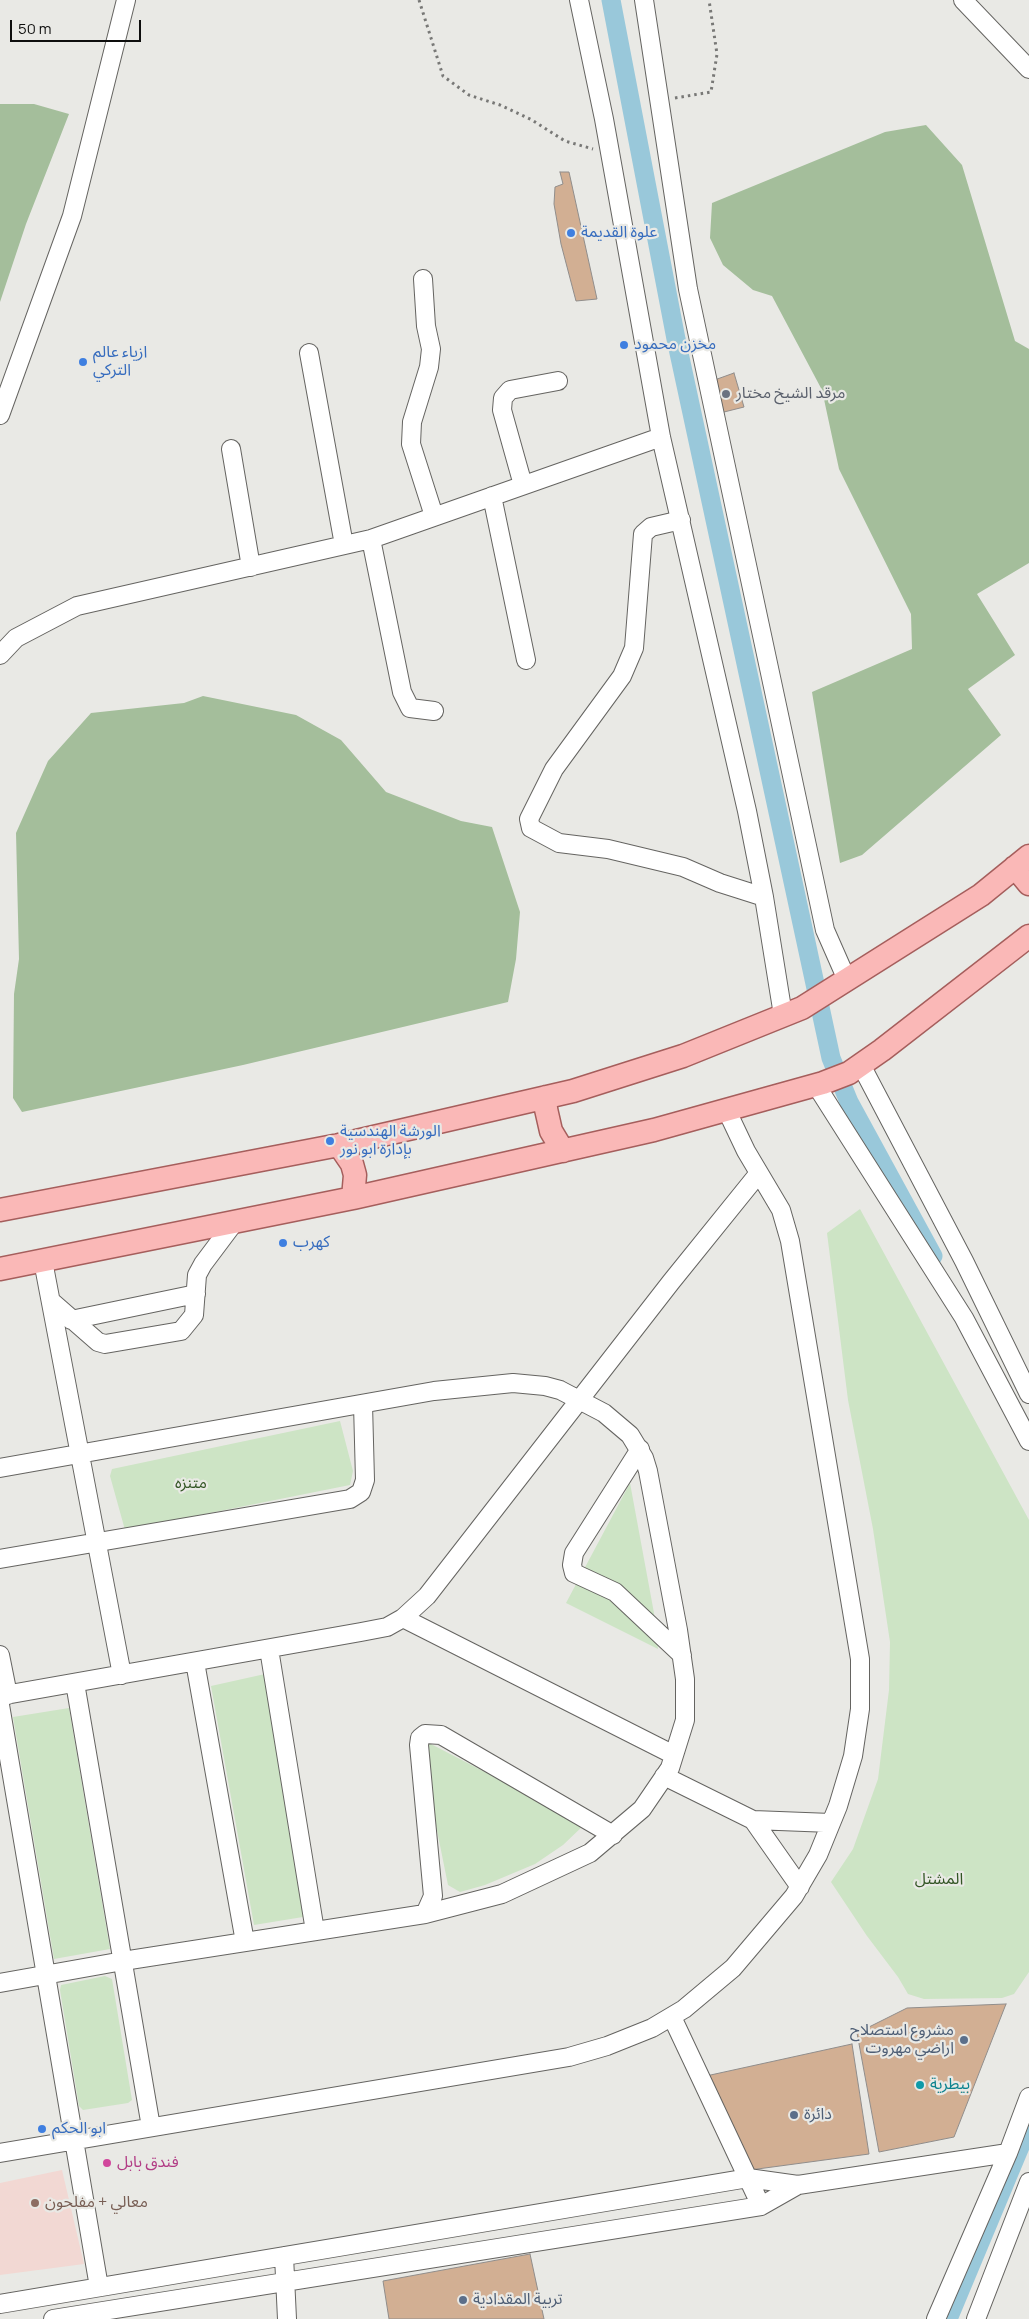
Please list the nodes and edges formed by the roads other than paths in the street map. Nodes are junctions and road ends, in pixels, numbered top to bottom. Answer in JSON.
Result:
{"nodes":[{"id":1,"x":126,"y":0,"type":"edge"},
{"id":2,"x":579,"y":0,"type":"edge"},
{"id":3,"x":644,"y":0,"type":"edge"},
{"id":4,"x":963,"y":0,"type":"edge"},
{"id":5,"x":1029,"y":68,"type":"edge"},
{"id":6,"x":423,"y":279,"type":"dead end"},
{"id":7,"x":309,"y":353,"type":"dead end"},
{"id":8,"x":558,"y":381,"type":"dead end"},
{"id":9,"x":0,"y":415,"type":"edge"},
{"id":10,"x":662,"y":436,"type":"junction"},
{"id":11,"x":231,"y":449,"type":"dead end"},
{"id":12,"x":522,"y":485,"type":"junction"},
{"id":13,"x":492,"y":496,"type":"junction"},
{"id":14,"x":434,"y":516,"type":"junction"},
{"id":15,"x":681,"y":520,"type":"junction"},
{"id":16,"x":371,"y":538,"type":"junction"},
{"id":17,"x":344,"y":545,"type":"junction"},
{"id":18,"x":251,"y":567,"type":"junction"},
{"id":19,"x":0,"y":655,"type":"edge"},
{"id":20,"x":526,"y":660,"type":"dead end"},
{"id":21,"x":434,"y":711,"type":"dead end"},
{"id":22,"x":1024,"y":869,"type":"edge"},
{"id":23,"x":764,"y":897,"type":"junction"},
{"id":24,"x":1029,"y":936,"type":"edge"},
{"id":25,"x":838,"y":986,"type":"junction"},
{"id":26,"x":793,"y":1012,"type":"junction"},
{"id":27,"x":855,"y":1069,"type":"junction"},
{"id":28,"x":820,"y":1084,"type":"junction"},
{"id":29,"x":546,"y":1097,"type":"junction"},
{"id":30,"x":727,"y":1111,"type":"junction"},
{"id":31,"x":339,"y":1145,"type":"junction"},
{"id":32,"x":563,"y":1151,"type":"junction"},
{"id":33,"x":759,"y":1173,"type":"junction"},
{"id":34,"x":353,"y":1198,"type":"junction"},
{"id":35,"x":0,"y":1210,"type":"edge"},
{"id":36,"x":233,"y":1224,"type":"junction"},
{"id":37,"x":42,"y":1261,"type":"junction"},
{"id":38,"x":0,"y":1269,"type":"edge"},
{"id":39,"x":196,"y":1294,"type":"junction"},
{"id":40,"x":51,"y":1301,"type":"junction"},
{"id":41,"x":71,"y":1320,"type":"junction"},
{"id":42,"x":1029,"y":1394,"type":"edge"},
{"id":43,"x":580,"y":1399,"type":"junction"},
{"id":44,"x":363,"y":1404,"type":"junction"},
{"id":45,"x":1029,"y":1441,"type":"edge"},
{"id":46,"x":640,"y":1449,"type":"junction"},
{"id":47,"x":80,"y":1453,"type":"junction"},
{"id":48,"x":0,"y":1468,"type":"edge"},
{"id":49,"x":97,"y":1542,"type":"junction"},
{"id":50,"x":0,"y":1559,"type":"edge"},
{"id":51,"x":403,"y":1618,"type":"junction"},
{"id":52,"x":269,"y":1649,"type":"junction"},
{"id":53,"x":682,"y":1654,"type":"junction"},
{"id":54,"x":0,"y":1655,"type":"edge"},
{"id":55,"x":195,"y":1662,"type":"junction"},
{"id":56,"x":122,"y":1675,"type":"junction"},
{"id":57,"x":75,"y":1683,"type":"junction"},
{"id":58,"x":2,"y":1699,"type":"edge"},
{"id":59,"x":674,"y":1755,"type":"junction"},
{"id":60,"x":664,"y":1776,"type":"junction"},
{"id":61,"x":753,"y":1820,"type":"junction"},
{"id":62,"x":831,"y":1823,"type":"junction"},
{"id":63,"x":613,"y":1835,"type":"junction"},
{"id":64,"x":800,"y":1887,"type":"junction"},
{"id":65,"x":425,"y":1914,"type":"junction"},
{"id":66,"x":315,"y":1931,"type":"junction"},
{"id":67,"x":245,"y":1942,"type":"junction"},
{"id":68,"x":123,"y":1961,"type":"junction"},
{"id":69,"x":46,"y":1975,"type":"junction"},
{"id":70,"x":0,"y":1982,"type":"edge"},
{"id":71,"x":672,"y":2017,"type":"junction"},
{"id":72,"x":1029,"y":2097,"type":"edge"},
{"id":73,"x":151,"y":2127,"type":"junction"},
{"id":74,"x":75,"y":2140,"type":"junction"},
{"id":75,"x":0,"y":2153,"type":"edge"},
{"id":76,"x":1008,"y":2153,"type":"junction"},
{"id":77,"x":748,"y":2178,"type":"junction"},
{"id":78,"x":1029,"y":2182,"type":"edge"},
{"id":79,"x":798,"y":2185,"type":"junction"},
{"id":80,"x":761,"y":2206,"type":"junction"},
{"id":81,"x":284,"y":2256,"type":"junction"},
{"id":82,"x":286,"y":2282,"type":"junction"},
{"id":83,"x":99,"y":2287,"type":"junction"},
{"id":84,"x":0,"y":2304,"type":"edge"},
{"id":85,"x":53,"y":2319,"type":"edge"},
{"id":86,"x":287,"y":2319,"type":"edge"},
{"id":87,"x":936,"y":2319,"type":"edge"},
{"id":88,"x":976,"y":2319,"type":"edge"}],
"edges":[{"from":1,"to":9,"type":"street"},
{"from":2,"to":10,"type":"street"},
{"from":3,"to":25,"type":"street"},
{"from":4,"to":5,"type":"street"},
{"from":6,"to":14,"type":"street"},
{"from":7,"to":17,"type":"street"},
{"from":8,"to":12,"type":"street"},
{"from":10,"to":12,"type":"street"},
{"from":10,"to":15,"type":"street"},
{"from":11,"to":18,"type":"street"},
{"from":12,"to":13,"type":"street"},
{"from":13,"to":14,"type":"street"},
{"from":13,"to":20,"type":"street"},
{"from":14,"to":16,"type":"street"},
{"from":15,"to":23,"type":"street"},
{"from":15,"to":23,"type":"street"},
{"from":16,"to":17,"type":"street"},
{"from":16,"to":21,"type":"street"},
{"from":17,"to":18,"type":"street"},
{"from":18,"to":19,"type":"street"},
{"from":22,"to":25,"type":"main road"},
{"from":23,"to":26,"type":"street"},
{"from":24,"to":27,"type":"main road"},
{"from":25,"to":26,"type":"main road"},
{"from":26,"to":29,"type":"main road"},
{"from":27,"to":28,"type":"main road"},
{"from":27,"to":42,"type":"street"},
{"from":28,"to":30,"type":"main road"},
{"from":28,"to":45,"type":"street"},
{"from":29,"to":31,"type":"main road"},
{"from":29,"to":32,"type":"main road"},
{"from":30,"to":32,"type":"main road"},
{"from":30,"to":33,"type":"street"},
{"from":31,"to":34,"type":"main road"},
{"from":31,"to":35,"type":"main road"},
{"from":32,"to":34,"type":"main road"},
{"from":33,"to":43,"type":"street"},
{"from":33,"to":62,"type":"street"},
{"from":34,"to":36,"type":"main road"},
{"from":36,"to":37,"type":"main road"},
{"from":36,"to":39,"type":"street"},
{"from":37,"to":38,"type":"main road"},
{"from":37,"to":40,"type":"street"},
{"from":39,"to":41,"type":"street"},
{"from":39,"to":41,"type":"street"},
{"from":40,"to":41,"type":"street"},
{"from":40,"to":47,"type":"street"},
{"from":43,"to":44,"type":"street"},
{"from":43,"to":46,"type":"street"},
{"from":43,"to":51,"type":"street"},
{"from":44,"to":47,"type":"street"},
{"from":44,"to":49,"type":"street"},
{"from":46,"to":53,"type":"street"},
{"from":46,"to":53,"type":"street"},
{"from":47,"to":48,"type":"street"},
{"from":47,"to":49,"type":"street"},
{"from":49,"to":50,"type":"street"},
{"from":49,"to":56,"type":"street"},
{"from":51,"to":52,"type":"street"},
{"from":51,"to":59,"type":"street"},
{"from":52,"to":55,"type":"street"},
{"from":52,"to":66,"type":"street"},
{"from":53,"to":59,"type":"street"},
{"from":54,"to":58,"type":"street"},
{"from":55,"to":56,"type":"street"},
{"from":55,"to":67,"type":"street"},
{"from":56,"to":57,"type":"street"},
{"from":57,"to":58,"type":"street"},
{"from":57,"to":68,"type":"street"},
{"from":58,"to":69,"type":"street"},
{"from":59,"to":60,"type":"street"},
{"from":60,"to":61,"type":"street"},
{"from":60,"to":63,"type":"street"},
{"from":61,"to":62,"type":"street"},
{"from":61,"to":64,"type":"street"},
{"from":62,"to":64,"type":"street"},
{"from":63,"to":65,"type":"street"},
{"from":63,"to":65,"type":"street"},
{"from":64,"to":71,"type":"street"},
{"from":65,"to":66,"type":"street"},
{"from":66,"to":67,"type":"street"},
{"from":67,"to":68,"type":"street"},
{"from":68,"to":69,"type":"street"},
{"from":68,"to":73,"type":"street"},
{"from":69,"to":70,"type":"street"},
{"from":69,"to":74,"type":"street"},
{"from":71,"to":73,"type":"street"},
{"from":71,"to":77,"type":"street"},
{"from":72,"to":76,"type":"street"},
{"from":73,"to":74,"type":"street"},
{"from":74,"to":75,"type":"street"},
{"from":74,"to":83,"type":"street"},
{"from":76,"to":79,"type":"street"},
{"from":76,"to":87,"type":"street"},
{"from":77,"to":79,"type":"street"},
{"from":77,"to":80,"type":"street"},
{"from":77,"to":81,"type":"street"},
{"from":78,"to":88,"type":"street"},
{"from":79,"to":80,"type":"street"},
{"from":80,"to":82,"type":"street"},
{"from":81,"to":82,"type":"street"},
{"from":81,"to":83,"type":"street"},
{"from":82,"to":85,"type":"street"},
{"from":82,"to":86,"type":"street"},
{"from":83,"to":84,"type":"street"}]}
